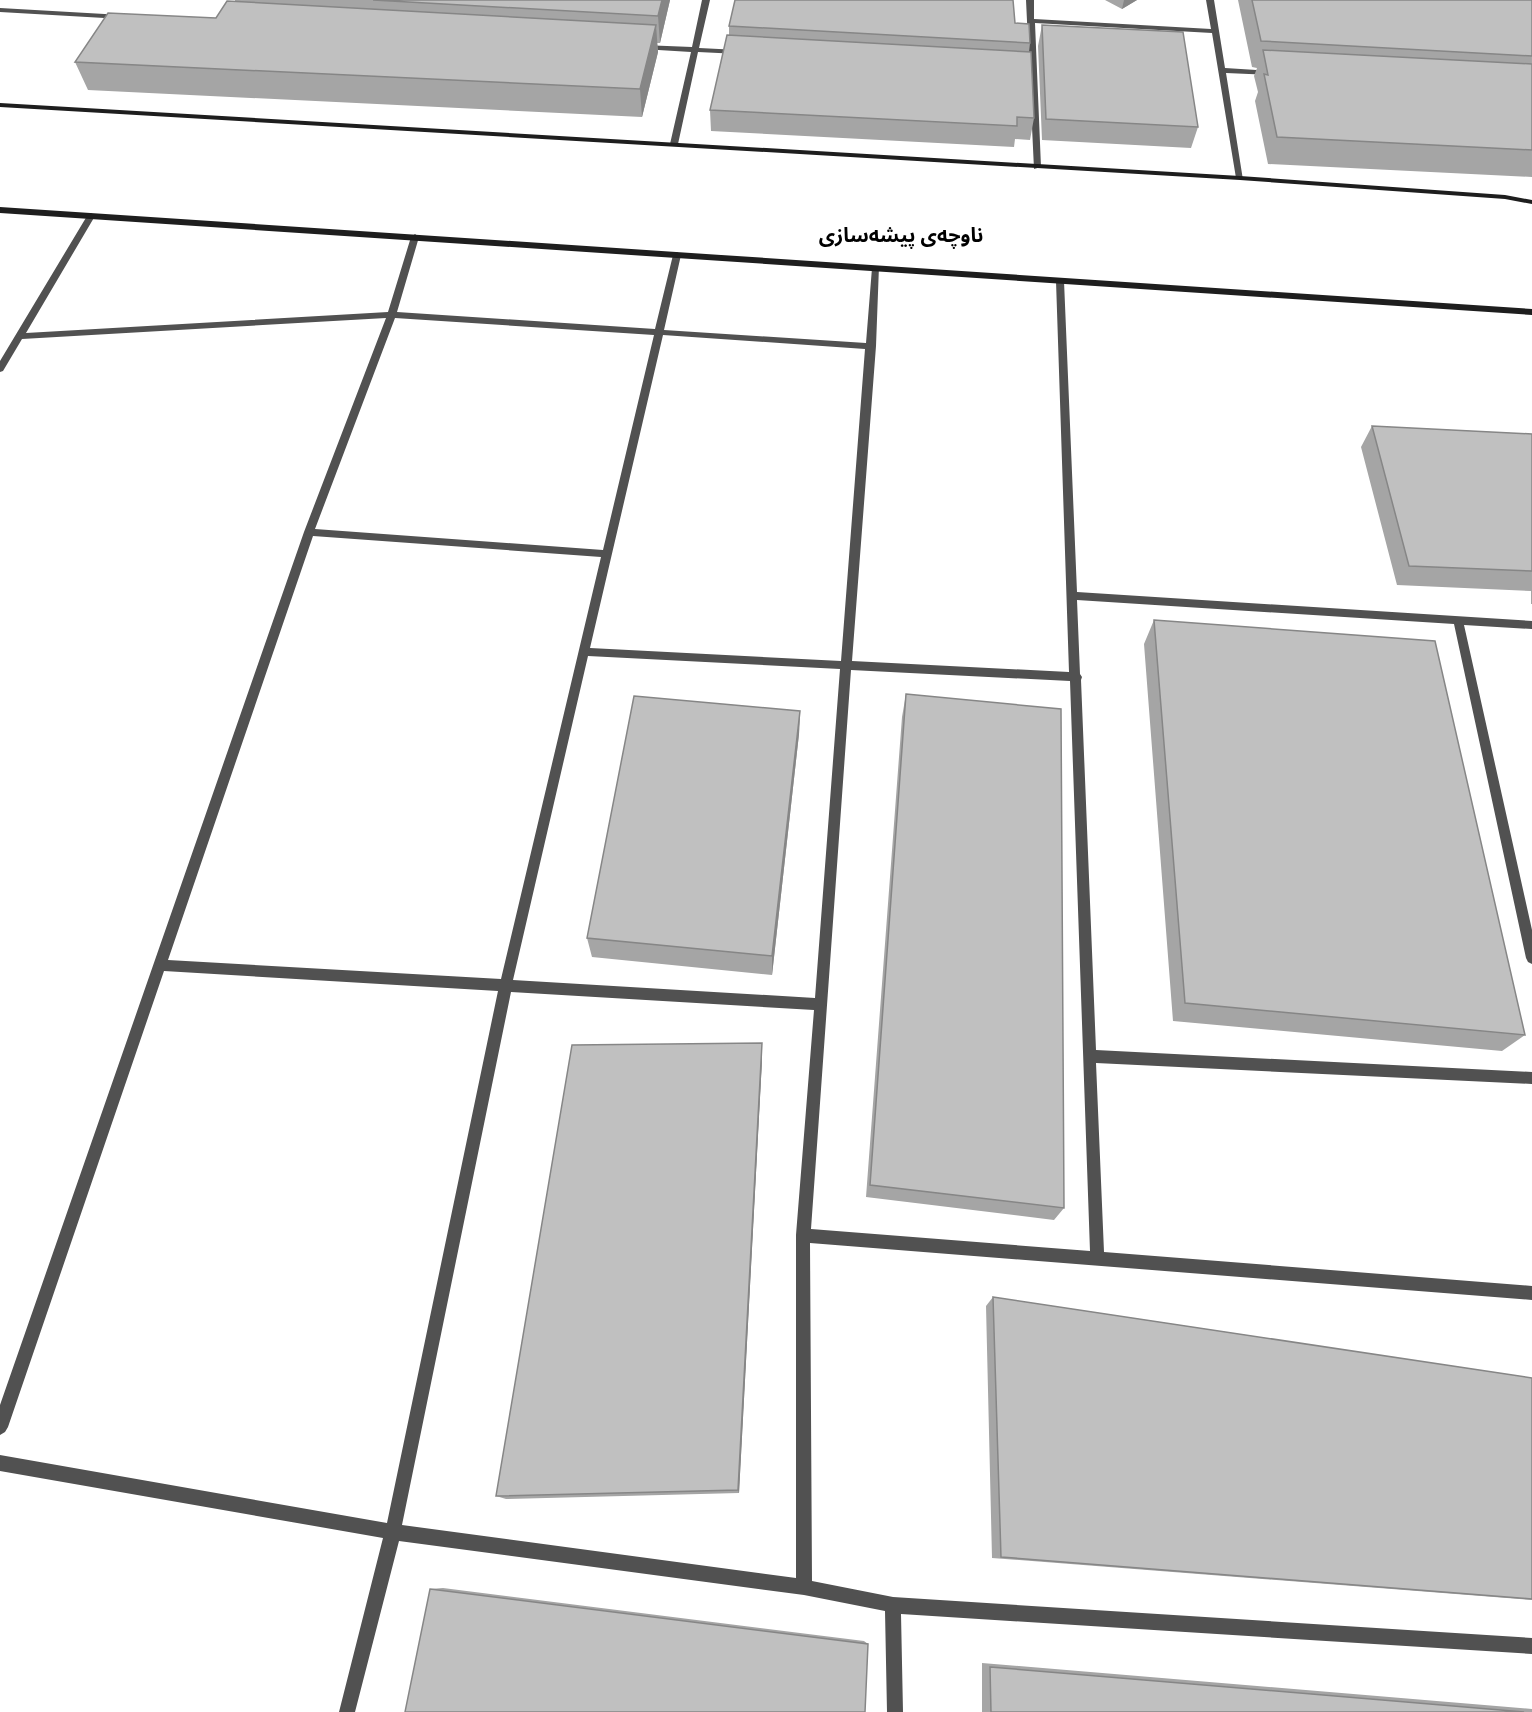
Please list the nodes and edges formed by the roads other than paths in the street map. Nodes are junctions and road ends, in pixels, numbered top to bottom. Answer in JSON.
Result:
{"nodes":[{"id":1,"x":706,"y":0,"type":"edge"},
{"id":2,"x":1030,"y":0,"type":"edge"},
{"id":3,"x":1210,"y":0,"type":"edge"},
{"id":4,"x":0,"y":10,"type":"edge"},
{"id":5,"x":132,"y":17,"type":"edge"},
{"id":6,"x":1031,"y":21,"type":"junction"},
{"id":7,"x":1215,"y":31,"type":"junction"},
{"id":8,"x":635,"y":46,"type":"edge"},
{"id":9,"x":695,"y":50,"type":"junction"},
{"id":10,"x":753,"y":53,"type":"edge"},
{"id":11,"x":1021,"y":69,"type":"edge"},
{"id":12,"x":1033,"y":69,"type":"junction"},
{"id":13,"x":1222,"y":70,"type":"junction"},
{"id":14,"x":1282,"y":73,"type":"edge"},
{"id":15,"x":0,"y":105,"type":"edge"},
{"id":16,"x":674,"y":144,"type":"junction"},
{"id":17,"x":1037,"y":167,"type":"junction"},
{"id":18,"x":1240,"y":178,"type":"junction"},
{"id":19,"x":1532,"y":202,"type":"edge"},
{"id":20,"x":0,"y":210,"type":"edge"},
{"id":21,"x":91,"y":216,"type":"junction"},
{"id":22,"x":415,"y":237,"type":"junction"},
{"id":23,"x":677,"y":255,"type":"junction"},
{"id":24,"x":876,"y":268,"type":"junction"},
{"id":25,"x":1060,"y":281,"type":"junction"},
{"id":26,"x":1532,"y":312,"type":"edge"},
{"id":27,"x":392,"y":315,"type":"junction"},
{"id":28,"x":657,"y":333,"type":"junction"},
{"id":29,"x":20,"y":336,"type":"junction"},
{"id":30,"x":871,"y":346,"type":"junction"},
{"id":31,"x":0,"y":369,"type":"edge"},
{"id":32,"x":309,"y":532,"type":"junction"},
{"id":33,"x":606,"y":554,"type":"junction"},
{"id":34,"x":1073,"y":596,"type":"junction"},
{"id":35,"x":1458,"y":620,"type":"junction"},
{"id":36,"x":1532,"y":625,"type":"edge"},
{"id":37,"x":584,"y":652,"type":"junction"},
{"id":38,"x":847,"y":665,"type":"junction"},
{"id":39,"x":1077,"y":677,"type":"junction"},
{"id":40,"x":1532,"y":958,"type":"edge"},
{"id":41,"x":159,"y":965,"type":"junction"},
{"id":42,"x":506,"y":984,"type":"junction"},
{"id":43,"x":820,"y":1004,"type":"junction"},
{"id":44,"x":1090,"y":1056,"type":"junction"},
{"id":45,"x":1532,"y":1078,"type":"edge"},
{"id":46,"x":803,"y":1235,"type":"junction"},
{"id":47,"x":1097,"y":1257,"type":"junction"},
{"id":48,"x":1532,"y":1293,"type":"edge"},
{"id":49,"x":0,"y":1427,"type":"edge"},
{"id":50,"x":0,"y":1463,"type":"edge"},
{"id":51,"x":393,"y":1532,"type":"junction"},
{"id":52,"x":804,"y":1587,"type":"junction"},
{"id":53,"x":893,"y":1605,"type":"junction"},
{"id":54,"x":1532,"y":1646,"type":"edge"},
{"id":55,"x":347,"y":1712,"type":"edge"},
{"id":56,"x":895,"y":1712,"type":"edge"}],
"edges":[{"from":1,"to":9,"type":"street"},
{"from":2,"to":6,"type":"street"},
{"from":3,"to":7,"type":"street"},
{"from":4,"to":5,"type":"street"},
{"from":6,"to":7,"type":"street"},
{"from":6,"to":12,"type":"street"},
{"from":7,"to":13,"type":"street"},
{"from":8,"to":9,"type":"street"},
{"from":9,"to":10,"type":"street"},
{"from":9,"to":16,"type":"street"},
{"from":11,"to":12,"type":"street"},
{"from":12,"to":17,"type":"street"},
{"from":13,"to":14,"type":"street"},
{"from":13,"to":18,"type":"street"},
{"from":15,"to":16,"type":"street"},
{"from":16,"to":17,"type":"street"},
{"from":17,"to":18,"type":"street"},
{"from":18,"to":19,"type":"street"},
{"from":20,"to":21,"type":"street"},
{"from":21,"to":22,"type":"street"},
{"from":21,"to":29,"type":"street"},
{"from":22,"to":23,"type":"street"},
{"from":22,"to":27,"type":"street"},
{"from":23,"to":24,"type":"street"},
{"from":23,"to":28,"type":"street"},
{"from":24,"to":25,"type":"street"},
{"from":24,"to":30,"type":"street"},
{"from":25,"to":26,"type":"street"},
{"from":25,"to":34,"type":"street"},
{"from":27,"to":28,"type":"street"},
{"from":27,"to":29,"type":"street"},
{"from":27,"to":32,"type":"street"},
{"from":28,"to":30,"type":"street"},
{"from":28,"to":33,"type":"street"},
{"from":29,"to":31,"type":"street"},
{"from":30,"to":38,"type":"street"},
{"from":32,"to":33,"type":"street"},
{"from":32,"to":41,"type":"street"},
{"from":33,"to":37,"type":"street"},
{"from":34,"to":35,"type":"street"},
{"from":34,"to":39,"type":"street"},
{"from":35,"to":36,"type":"street"},
{"from":35,"to":40,"type":"street"},
{"from":37,"to":38,"type":"street"},
{"from":37,"to":42,"type":"street"},
{"from":38,"to":39,"type":"street"},
{"from":38,"to":43,"type":"street"},
{"from":39,"to":44,"type":"street"},
{"from":41,"to":42,"type":"street"},
{"from":41,"to":49,"type":"street"},
{"from":42,"to":43,"type":"street"},
{"from":42,"to":51,"type":"street"},
{"from":43,"to":46,"type":"street"},
{"from":44,"to":45,"type":"street"},
{"from":44,"to":47,"type":"street"},
{"from":46,"to":47,"type":"street"},
{"from":46,"to":52,"type":"street"},
{"from":47,"to":48,"type":"street"},
{"from":50,"to":51,"type":"street"},
{"from":51,"to":52,"type":"street"},
{"from":51,"to":55,"type":"street"},
{"from":52,"to":53,"type":"street"},
{"from":53,"to":54,"type":"street"},
{"from":53,"to":56,"type":"street"}]}
